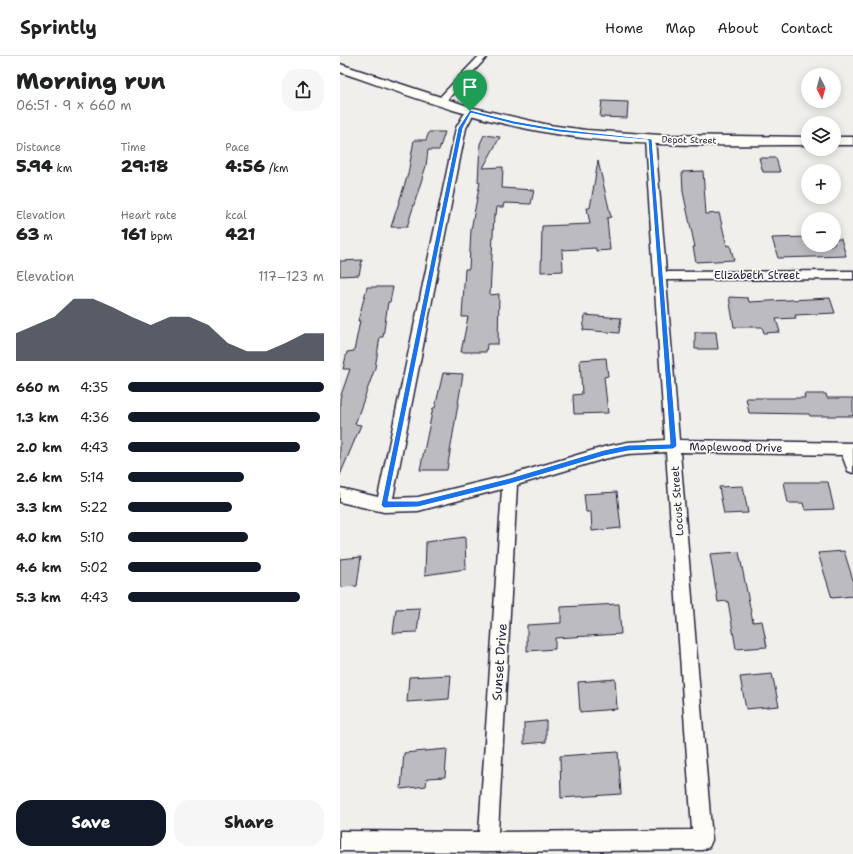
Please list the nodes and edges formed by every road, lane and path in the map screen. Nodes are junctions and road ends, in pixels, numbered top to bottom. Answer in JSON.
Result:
{"nodes":[{"id":1,"x":484,"y":56,"type":"edge"},
{"id":2,"x":340,"y":68,"type":"edge"},
{"id":3,"x":441,"y":101,"type":"junction"},
{"id":4,"x":470,"y":111,"type":"junction"},
{"id":5,"x":650,"y":139,"type":"junction"},
{"id":6,"x":801,"y":141,"type":"edge"},
{"id":7,"x":841,"y":141,"type":"edge"},
{"id":8,"x":853,"y":141,"type":"edge"},
{"id":9,"x":853,"y":275,"type":"edge"},
{"id":10,"x":662,"y":276,"type":"junction"},
{"id":11,"x":673,"y":446,"type":"junction"},
{"id":12,"x":850,"y":449,"type":"edge"},
{"id":13,"x":853,"y":467,"type":"edge"},
{"id":14,"x":510,"y":481,"type":"junction"},
{"id":15,"x":340,"y":495,"type":"edge"},
{"id":16,"x":384,"y":505,"type":"junction"},
{"id":17,"x":340,"y":841,"type":"edge"},
{"id":18,"x":488,"y":842,"type":"junction"}],
"edges":[{"from":1,"to":3,"type":"street"},
{"from":2,"to":3,"type":"main road","name":"Depot Street"},
{"from":3,"to":4,"type":"main road","name":"Depot Street"},
{"from":4,"to":5,"type":"main road","name":"Depot Street"},
{"from":4,"to":16,"type":"street"},
{"from":5,"to":6,"type":"main road","name":"Depot Street"},
{"from":5,"to":10,"type":"street","name":"Locust Street"},
{"from":7,"to":8,"type":"main road"},
{"from":9,"to":10,"type":"street","name":"Elizabeth Street"},
{"from":10,"to":11,"type":"street","name":"Locust Street"},
{"from":11,"to":12,"type":"street","name":"Maplewood Drive"},
{"from":11,"to":14,"type":"street","name":"Maplewood Drive"},
{"from":11,"to":18,"type":"street","name":"Locust Street"},
{"from":12,"to":13,"type":"street"},
{"from":14,"to":16,"type":"street","name":"Maplewood Drive"},
{"from":14,"to":18,"type":"street","name":"Sunset Drive"},
{"from":15,"to":16,"type":"street","name":"Maplewood Drive"},
{"from":17,"to":18,"type":"street"}]}
